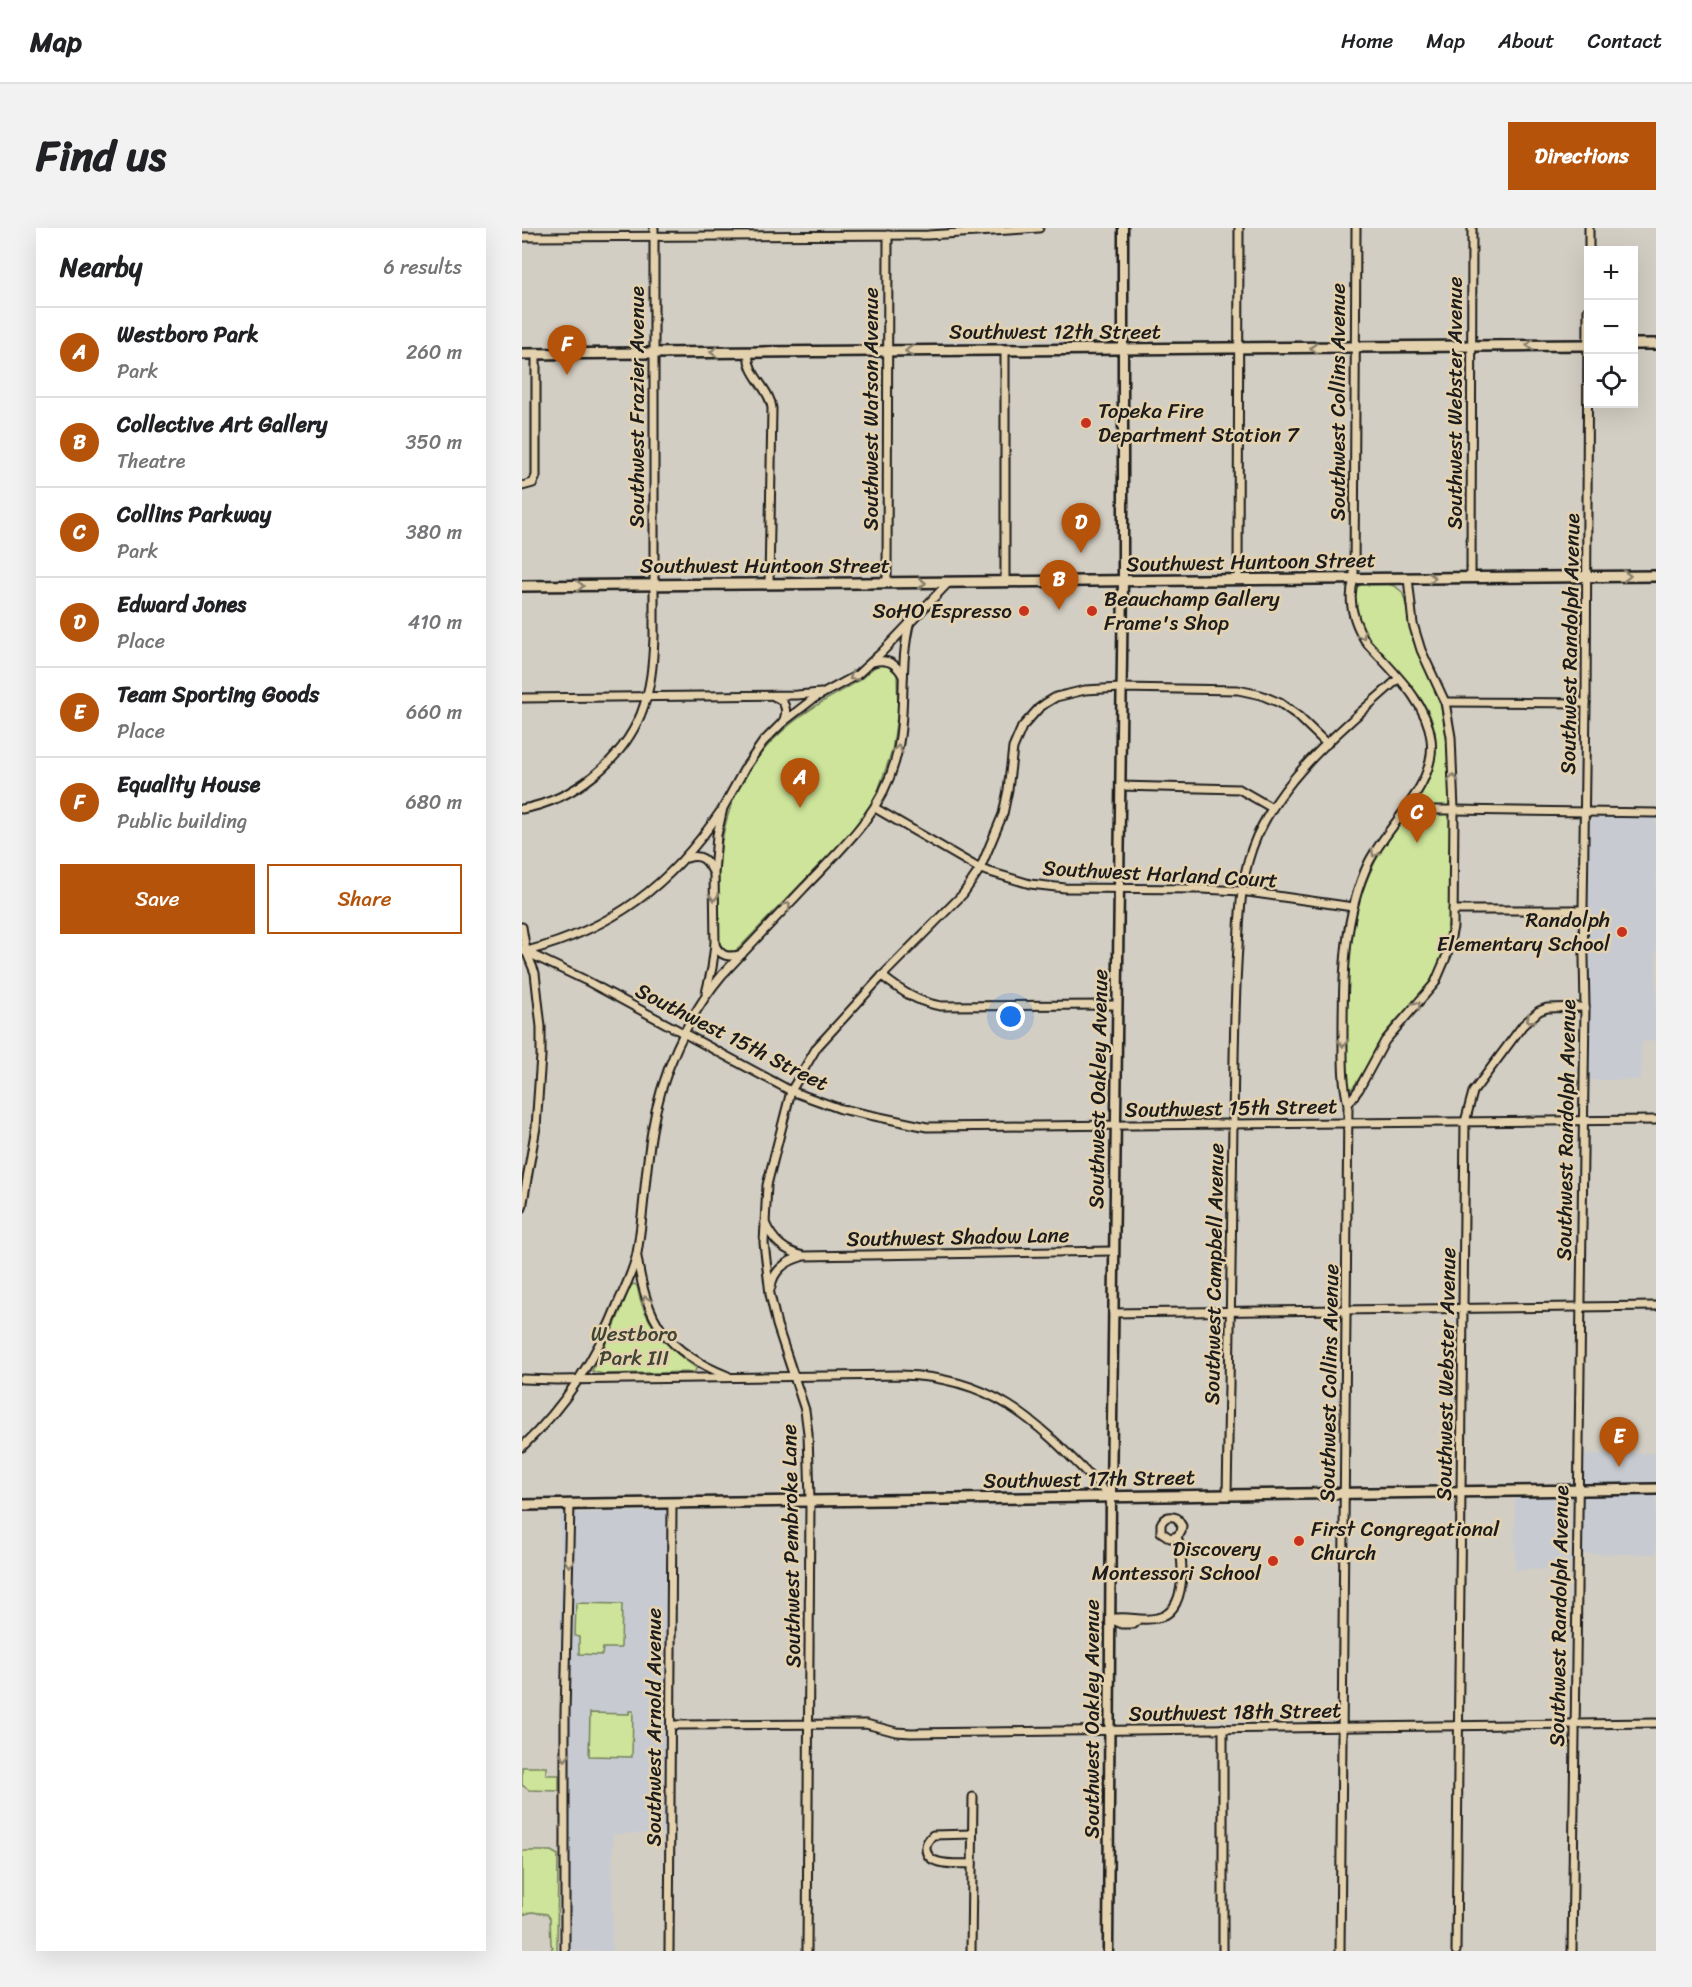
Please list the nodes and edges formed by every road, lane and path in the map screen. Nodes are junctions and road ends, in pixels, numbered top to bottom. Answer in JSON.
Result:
{"nodes":[{"id":1,"x":654,"y":228,"type":"edge"},
{"id":2,"x":1039,"y":228,"type":"edge"},
{"id":3,"x":1123,"y":228,"type":"edge"},
{"id":4,"x":1239,"y":228,"type":"edge"},
{"id":5,"x":1356,"y":228,"type":"edge"},
{"id":6,"x":1472,"y":228,"type":"edge"},
{"id":7,"x":1589,"y":228,"type":"edge"},
{"id":8,"x":928,"y":231,"type":"edge"},
{"id":9,"x":888,"y":235,"type":"junction"},
{"id":10,"x":653,"y":236,"type":"junction"},
{"id":11,"x":522,"y":237,"type":"edge"},
{"id":12,"x":1589,"y":246,"type":"edge"},
{"id":13,"x":1638,"y":344,"type":"edge"},
{"id":14,"x":1656,"y":344,"type":"edge"},
{"id":15,"x":1584,"y":345,"type":"edge"},
{"id":16,"x":1471,"y":346,"type":"junction"},
{"id":17,"x":1355,"y":347,"type":"junction"},
{"id":18,"x":1122,"y":348,"type":"junction"},
{"id":19,"x":1239,"y":349,"type":"junction"},
{"id":20,"x":1005,"y":350,"type":"junction"},
{"id":21,"x":888,"y":351,"type":"junction"},
{"id":22,"x":749,"y":352,"type":"junction"},
{"id":23,"x":653,"y":353,"type":"junction"},
{"id":24,"x":522,"y":354,"type":"edge"},
{"id":25,"x":536,"y":354,"type":"junction"},
{"id":26,"x":1588,"y":354,"type":"edge"},
{"id":27,"x":522,"y":486,"type":"edge"},
{"id":28,"x":1656,"y":576,"type":"edge"},
{"id":29,"x":1587,"y":577,"type":"junction"},
{"id":30,"x":1408,"y":578,"type":"junction"},
{"id":31,"x":1471,"y":578,"type":"junction"},
{"id":32,"x":1238,"y":579,"type":"junction"},
{"id":33,"x":1354,"y":579,"type":"junction"},
{"id":34,"x":1123,"y":581,"type":"junction"},
{"id":35,"x":1005,"y":582,"type":"junction"},
{"id":36,"x":887,"y":583,"type":"junction"},
{"id":37,"x":948,"y":583,"type":"junction"},
{"id":38,"x":769,"y":584,"type":"junction"},
{"id":39,"x":652,"y":585,"type":"junction"},
{"id":40,"x":522,"y":586,"type":"edge"},
{"id":41,"x":910,"y":621,"type":"junction"},
{"id":42,"x":871,"y":663,"type":"junction"},
{"id":43,"x":904,"y":678,"type":"junction"},
{"id":44,"x":1398,"y":679,"type":"junction"},
{"id":45,"x":1121,"y":688,"type":"junction"},
{"id":46,"x":826,"y":692,"type":"junction"},
{"id":47,"x":770,"y":695,"type":"junction"},
{"id":48,"x":647,"y":696,"type":"junction"},
{"id":49,"x":522,"y":698,"type":"edge"},
{"id":50,"x":1445,"y":702,"type":"junction"},
{"id":51,"x":1586,"y":703,"type":"junction"},
{"id":52,"x":782,"y":723,"type":"junction"},
{"id":53,"x":1327,"y":744,"type":"junction"},
{"id":54,"x":1120,"y":786,"type":"junction"},
{"id":55,"x":1406,"y":807,"type":"junction"},
{"id":56,"x":723,"y":808,"type":"junction"},
{"id":57,"x":875,"y":808,"type":"junction"},
{"id":58,"x":1272,"y":808,"type":"junction"},
{"id":59,"x":522,"y":809,"type":"edge"},
{"id":60,"x":1454,"y":810,"type":"junction"},
{"id":61,"x":1584,"y":813,"type":"junction"},
{"id":62,"x":1656,"y":813,"type":"edge"},
{"id":63,"x":685,"y":859,"type":"junction"},
{"id":64,"x":980,"y":868,"type":"junction"},
{"id":65,"x":714,"y":873,"type":"junction"},
{"id":66,"x":1118,"y":887,"type":"junction"},
{"id":67,"x":1241,"y":891,"type":"junction"},
{"id":68,"x":1353,"y":907,"type":"junction"},
{"id":69,"x":1453,"y":910,"type":"junction"},
{"id":70,"x":1583,"y":910,"type":"junction"},
{"id":71,"x":522,"y":927,"type":"edge"},
{"id":72,"x":715,"y":945,"type":"junction"},
{"id":73,"x":523,"y":951,"type":"edge"},
{"id":74,"x":742,"y":954,"type":"junction"},
{"id":75,"x":882,"y":976,"type":"junction"},
{"id":76,"x":705,"y":996,"type":"junction"},
{"id":77,"x":1116,"y":1005,"type":"junction"},
{"id":78,"x":1585,"y":1007,"type":"junction"},
{"id":79,"x":685,"y":1033,"type":"junction"},
{"id":80,"x":791,"y":1090,"type":"junction"},
{"id":81,"x":1348,"y":1104,"type":"junction"},
{"id":82,"x":1656,"y":1120,"type":"edge"},
{"id":83,"x":1582,"y":1121,"type":"junction"},
{"id":84,"x":1466,"y":1122,"type":"junction"},
{"id":85,"x":1348,"y":1124,"type":"junction"},
{"id":86,"x":1233,"y":1125,"type":"junction"},
{"id":87,"x":1115,"y":1126,"type":"junction"},
{"id":88,"x":522,"y":1208,"type":"edge"},
{"id":89,"x":764,"y":1221,"type":"junction"},
{"id":90,"x":1114,"y":1251,"type":"junction"},
{"id":91,"x":636,"y":1256,"type":"junction"},
{"id":92,"x":804,"y":1256,"type":"junction"},
{"id":93,"x":770,"y":1294,"type":"junction"},
{"id":94,"x":1656,"y":1306,"type":"edge"},
{"id":95,"x":1579,"y":1308,"type":"junction"},
{"id":96,"x":1464,"y":1309,"type":"junction"},
{"id":97,"x":1346,"y":1310,"type":"junction"},
{"id":98,"x":1230,"y":1311,"type":"junction"},
{"id":99,"x":1113,"y":1313,"type":"junction"},
{"id":100,"x":795,"y":1377,"type":"junction"},
{"id":101,"x":733,"y":1378,"type":"junction"},
{"id":102,"x":522,"y":1379,"type":"edge"},
{"id":103,"x":580,"y":1379,"type":"junction"},
{"id":104,"x":522,"y":1447,"type":"edge"},
{"id":105,"x":1656,"y":1489,"type":"edge"},
{"id":106,"x":1578,"y":1491,"type":"junction"},
{"id":107,"x":1461,"y":1492,"type":"junction"},
{"id":108,"x":1344,"y":1494,"type":"junction"},
{"id":109,"x":1227,"y":1495,"type":"junction"},
{"id":110,"x":1110,"y":1497,"type":"junction"},
{"id":111,"x":810,"y":1501,"type":"junction"},
{"id":112,"x":672,"y":1503,"type":"junction"},
{"id":113,"x":570,"y":1504,"type":"junction"},
{"id":114,"x":522,"y":1505,"type":"edge"},
{"id":115,"x":1177,"y":1536,"type":"dead end"},
{"id":116,"x":1111,"y":1619,"type":"junction"},
{"id":117,"x":1656,"y":1723,"type":"edge"},
{"id":118,"x":808,"y":1724,"type":"junction"},
{"id":119,"x":1575,"y":1724,"type":"junction"},
{"id":120,"x":671,"y":1725,"type":"junction"},
{"id":121,"x":1458,"y":1725,"type":"junction"},
{"id":122,"x":1341,"y":1726,"type":"junction"},
{"id":123,"x":1223,"y":1728,"type":"junction"},
{"id":124,"x":1110,"y":1731,"type":"junction"},
{"id":125,"x":973,"y":1797,"type":"dead end"},
{"id":126,"x":972,"y":1834,"type":"junction"},
{"id":127,"x":972,"y":1863,"type":"junction"},
{"id":128,"x":565,"y":1951,"type":"edge"},
{"id":129,"x":669,"y":1951,"type":"edge"},
{"id":130,"x":807,"y":1951,"type":"edge"},
{"id":131,"x":971,"y":1951,"type":"edge"},
{"id":132,"x":1108,"y":1951,"type":"edge"},
{"id":133,"x":1223,"y":1951,"type":"edge"},
{"id":134,"x":1340,"y":1951,"type":"edge"},
{"id":135,"x":1456,"y":1951,"type":"edge"},
{"id":136,"x":1572,"y":1951,"type":"edge"}],
"edges":[{"from":1,"to":10,"type":"street","name":"Southwest Frazier Avenue"},
{"from":2,"to":8,"type":"street"},
{"from":3,"to":18,"type":"street","name":"Southwest Oakley Avenue"},
{"from":4,"to":19,"type":"street"},
{"from":5,"to":17,"type":"street","name":"Southwest Collins Avenue"},
{"from":6,"to":16,"type":"street","name":"Southwest Webster Avenue"},
{"from":7,"to":12,"type":"street"},
{"from":8,"to":9,"type":"street"},
{"from":9,"to":10,"type":"street"},
{"from":9,"to":21,"type":"street","name":"Southwest Watson Avenue"},
{"from":10,"to":11,"type":"street"},
{"from":10,"to":23,"type":"street","name":"Southwest Frazier Avenue"},
{"from":13,"to":14,"type":"main road"},
{"from":15,"to":16,"type":"main road","name":"Southwest 12th Street","one_way":true},
{"from":16,"to":17,"type":"main road","name":"Southwest 12th Street"},
{"from":16,"to":31,"type":"street","name":"Southwest Webster Avenue"},
{"from":17,"to":19,"type":"main road","name":"Southwest 12th Street","one_way":true},
{"from":17,"to":33,"type":"street","name":"Southwest Collins Avenue"},
{"from":18,"to":19,"type":"main road","name":"Southwest 12th Street"},
{"from":18,"to":20,"type":"main road","name":"Southwest 12th Street"},
{"from":18,"to":34,"type":"street","name":"Southwest Oakley Avenue"},
{"from":19,"to":32,"type":"street"},
{"from":20,"to":21,"type":"main road","name":"Southwest 12th Street","one_way":true},
{"from":20,"to":35,"type":"street"},
{"from":21,"to":22,"type":"main road","name":"Southwest 12th Street"},
{"from":21,"to":36,"type":"street","name":"Southwest Watson Avenue"},
{"from":22,"to":23,"type":"main road","name":"Southwest 12th Street","one_way":true},
{"from":22,"to":38,"type":"street"},
{"from":23,"to":25,"type":"main road","name":"Southwest 12th Street"},
{"from":23,"to":39,"type":"street","name":"Southwest Frazier Avenue"},
{"from":24,"to":25,"type":"main road","name":"Southwest 12th Street"},
{"from":25,"to":27,"type":"street"},
{"from":26,"to":29,"type":"street","name":"Southwest Randolph Avenue"},
{"from":29,"to":28,"type":"main road","name":"Southwest Huntoon Street","one_way":true},
{"from":29,"to":31,"type":"main road","name":"Southwest Huntoon Street"},
{"from":29,"to":51,"type":"street","name":"Southwest Randolph Avenue"},
{"from":30,"to":31,"type":"main road","name":"Southwest Huntoon Street","one_way":true},
{"from":30,"to":33,"type":"main road","name":"Southwest Huntoon Street"},
{"from":30,"to":50,"type":"street"},
{"from":32,"to":33,"type":"main road","name":"Southwest Huntoon Street"},
{"from":32,"to":34,"type":"main road","name":"Southwest Huntoon Street"},
{"from":33,"to":44,"type":"street","name":"Southwest Collins Avenue","one_way":true},
{"from":34,"to":35,"type":"main road","name":"Southwest Huntoon Street"},
{"from":34,"to":45,"type":"street","name":"Southwest Oakley Avenue"},
{"from":35,"to":37,"type":"main road","name":"Southwest Huntoon Street"},
{"from":36,"to":37,"type":"main road","name":"Southwest Huntoon Street","one_way":true},
{"from":36,"to":38,"type":"main road","name":"Southwest Huntoon Street"},
{"from":37,"to":41,"type":"street"},
{"from":38,"to":39,"type":"main road","name":"Southwest Huntoon Street"},
{"from":40,"to":39,"type":"main road","name":"Southwest Huntoon Street","one_way":true},
{"from":39,"to":48,"type":"street","name":"Southwest Frazier Avenue"},
{"from":41,"to":42,"type":"street"},
{"from":41,"to":43,"type":"street"},
{"from":42,"to":43,"type":"street"},
{"from":42,"to":46,"type":"street","one_way":true},
{"from":57,"to":43,"type":"street","one_way":true},
{"from":44,"to":53,"type":"street","name":"Southwest Campbell Avenue"},
{"from":44,"to":55,"type":"street","name":"Southwest Collins Avenue"},
{"from":45,"to":53,"type":"street","name":"Southwest Pembroke Lane"},
{"from":45,"to":54,"type":"street","name":"Southwest Oakley Avenue"},
{"from":45,"to":64,"type":"street","name":"Southwest Pembroke Lane"},
{"from":46,"to":47,"type":"street"},
{"from":46,"to":52,"type":"street"},
{"from":47,"to":48,"type":"street"},
{"from":47,"to":52,"type":"street"},
{"from":48,"to":49,"type":"street"},
{"from":48,"to":59,"type":"street","name":"Southwest Frazier Avenue"},
{"from":50,"to":51,"type":"street"},
{"from":60,"to":50,"type":"street","one_way":true},
{"from":51,"to":61,"type":"street","name":"Southwest Randolph Avenue"},
{"from":52,"to":56,"type":"street"},
{"from":53,"to":58,"type":"street","name":"Southwest Campbell Avenue"},
{"from":54,"to":58,"type":"street"},
{"from":54,"to":66,"type":"street","name":"Southwest Oakley Avenue"},
{"from":55,"to":60,"type":"street"},
{"from":55,"to":68,"type":"street","name":"Southwest Collins Avenue","one_way":true},
{"from":56,"to":63,"type":"street"},
{"from":56,"to":65,"type":"street"},
{"from":57,"to":64,"type":"street","name":"Southwest Harland Court"},
{"from":74,"to":57,"type":"street","one_way":true},
{"from":58,"to":67,"type":"street","name":"Southwest Campbell Avenue"},
{"from":60,"to":61,"type":"street"},
{"from":60,"to":69,"type":"street"},
{"from":61,"to":62,"type":"street"},
{"from":61,"to":70,"type":"street","name":"Southwest Randolph Avenue"},
{"from":63,"to":65,"type":"street"},
{"from":63,"to":73,"type":"street"},
{"from":64,"to":66,"type":"street","name":"Southwest Harland Court"},
{"from":64,"to":75,"type":"street","name":"Southwest Pembroke Lane"},
{"from":65,"to":72,"type":"street","one_way":true},
{"from":66,"to":67,"type":"street","name":"Southwest Harland Court"},
{"from":66,"to":77,"type":"street","name":"Southwest Oakley Avenue"},
{"from":67,"to":68,"type":"street","name":"Southwest Harland Court"},
{"from":67,"to":86,"type":"street","name":"Southwest Campbell Avenue"},
{"from":68,"to":81,"type":"street","name":"Southwest Collins Avenue","one_way":true},
{"from":69,"to":70,"type":"street"},
{"from":81,"to":69,"type":"street","one_way":true},
{"from":70,"to":78,"type":"street","name":"Southwest Randolph Avenue"},
{"from":71,"to":73,"type":"street"},
{"from":72,"to":74,"type":"street"},
{"from":72,"to":76,"type":"street"},
{"from":73,"to":79,"type":"street","name":"Southwest 15th Street"},
{"from":73,"to":88,"type":"street"},
{"from":74,"to":76,"type":"street"},
{"from":75,"to":77,"type":"street"},
{"from":75,"to":80,"type":"street","name":"Southwest Pembroke Lane"},
{"from":76,"to":79,"type":"street"},
{"from":77,"to":87,"type":"street","name":"Southwest Oakley Avenue"},
{"from":78,"to":83,"type":"street","name":"Southwest Randolph Avenue"},
{"from":78,"to":84,"type":"street","name":"Southwest Webster Avenue","one_way":true},
{"from":79,"to":80,"type":"street","name":"Southwest 15th Street"},
{"from":79,"to":91,"type":"street"},
{"from":80,"to":87,"type":"street","name":"Southwest 15th Street"},
{"from":80,"to":89,"type":"street","name":"Southwest Pembroke Lane"},
{"from":81,"to":85,"type":"street","name":"Southwest Collins Avenue"},
{"from":82,"to":83,"type":"street","name":"Southwest 15th Street"},
{"from":83,"to":84,"type":"street","name":"Southwest 15th Street"},
{"from":83,"to":95,"type":"street","name":"Southwest Randolph Avenue"},
{"from":84,"to":85,"type":"street","name":"Southwest 15th Street"},
{"from":84,"to":96,"type":"street","name":"Southwest Webster Avenue"},
{"from":85,"to":86,"type":"street","name":"Southwest 15th Street"},
{"from":85,"to":97,"type":"street","name":"Southwest Collins Avenue"},
{"from":86,"to":87,"type":"street","name":"Southwest 15th Street"},
{"from":86,"to":98,"type":"street","name":"Southwest Campbell Avenue"},
{"from":87,"to":90,"type":"street","name":"Southwest Oakley Avenue"},
{"from":89,"to":92,"type":"street","name":"Southwest Shadow Lane"},
{"from":89,"to":93,"type":"street","name":"Southwest Pembroke Lane"},
{"from":90,"to":92,"type":"street","name":"Southwest Shadow Lane"},
{"from":90,"to":99,"type":"street","name":"Southwest Oakley Avenue"},
{"from":101,"to":91,"type":"street","one_way":true},
{"from":91,"to":103,"type":"street"},
{"from":92,"to":93,"type":"street","name":"Southwest Shadow Lane"},
{"from":93,"to":100,"type":"street","name":"Southwest Pembroke Lane"},
{"from":94,"to":95,"type":"street"},
{"from":95,"to":96,"type":"street"},
{"from":95,"to":106,"type":"street","name":"Southwest Randolph Avenue"},
{"from":96,"to":97,"type":"street"},
{"from":96,"to":107,"type":"street","name":"Southwest Webster Avenue"},
{"from":97,"to":98,"type":"street"},
{"from":97,"to":108,"type":"street","name":"Southwest Collins Avenue"},
{"from":98,"to":99,"type":"street"},
{"from":98,"to":109,"type":"street","name":"Southwest Campbell Avenue"},
{"from":99,"to":110,"type":"street","name":"Southwest Oakley Avenue"},
{"from":100,"to":101,"type":"street"},
{"from":100,"to":110,"type":"street"},
{"from":100,"to":111,"type":"street","name":"Southwest Pembroke Lane"},
{"from":101,"to":103,"type":"street"},
{"from":102,"to":103,"type":"street"},
{"from":103,"to":104,"type":"street"},
{"from":105,"to":106,"type":"main road","name":"Southwest 17th Street"},
{"from":106,"to":107,"type":"main road","name":"Southwest 17th Street"},
{"from":106,"to":119,"type":"street","name":"Southwest Randolph Avenue"},
{"from":107,"to":108,"type":"main road","name":"Southwest 17th Street"},
{"from":107,"to":121,"type":"street","name":"Southwest Webster Avenue"},
{"from":108,"to":109,"type":"main road","name":"Southwest 17th Street"},
{"from":108,"to":122,"type":"street","name":"Southwest Collins Avenue"},
{"from":109,"to":110,"type":"main road","name":"Southwest 17th Street"},
{"from":110,"to":111,"type":"main road","name":"Southwest 17th Street"},
{"from":110,"to":116,"type":"street","name":"Southwest Oakley Avenue"},
{"from":111,"to":112,"type":"main road","name":"Southwest 17th Street"},
{"from":111,"to":118,"type":"street","name":"Southwest Pembroke Lane"},
{"from":112,"to":113,"type":"main road","name":"Southwest 17th Street"},
{"from":112,"to":120,"type":"street","name":"Southwest Arnold Avenue"},
{"from":113,"to":114,"type":"main road","name":"Southwest 17th Street"},
{"from":113,"to":128,"type":"street","one_way":true},
{"from":115,"to":116,"type":"street"},
{"from":116,"to":124,"type":"street","name":"Southwest Oakley Avenue"},
{"from":117,"to":119,"type":"street","name":"Southwest 18th Street"},
{"from":118,"to":120,"type":"street","name":"Southwest 18th Street"},
{"from":118,"to":124,"type":"street","name":"Southwest 18th Street"},
{"from":118,"to":130,"type":"street","name":"Southwest Pembroke Lane"},
{"from":119,"to":121,"type":"street","name":"Southwest 18th Street"},
{"from":119,"to":136,"type":"street","name":"Southwest Randolph Avenue"},
{"from":120,"to":129,"type":"street","name":"Southwest Arnold Avenue"},
{"from":121,"to":122,"type":"street","name":"Southwest 18th Street"},
{"from":121,"to":135,"type":"street","name":"Southwest Webster Avenue"},
{"from":122,"to":123,"type":"street","name":"Southwest 18th Street"},
{"from":122,"to":134,"type":"street","name":"Southwest Collins Avenue"},
{"from":123,"to":124,"type":"street","name":"Southwest 18th Street"},
{"from":123,"to":133,"type":"street"},
{"from":124,"to":132,"type":"street","name":"Southwest Oakley Avenue"},
{"from":125,"to":126,"type":"street"},
{"from":126,"to":127,"type":"street"},
{"from":126,"to":127,"type":"street"},
{"from":127,"to":131,"type":"street"}]}
